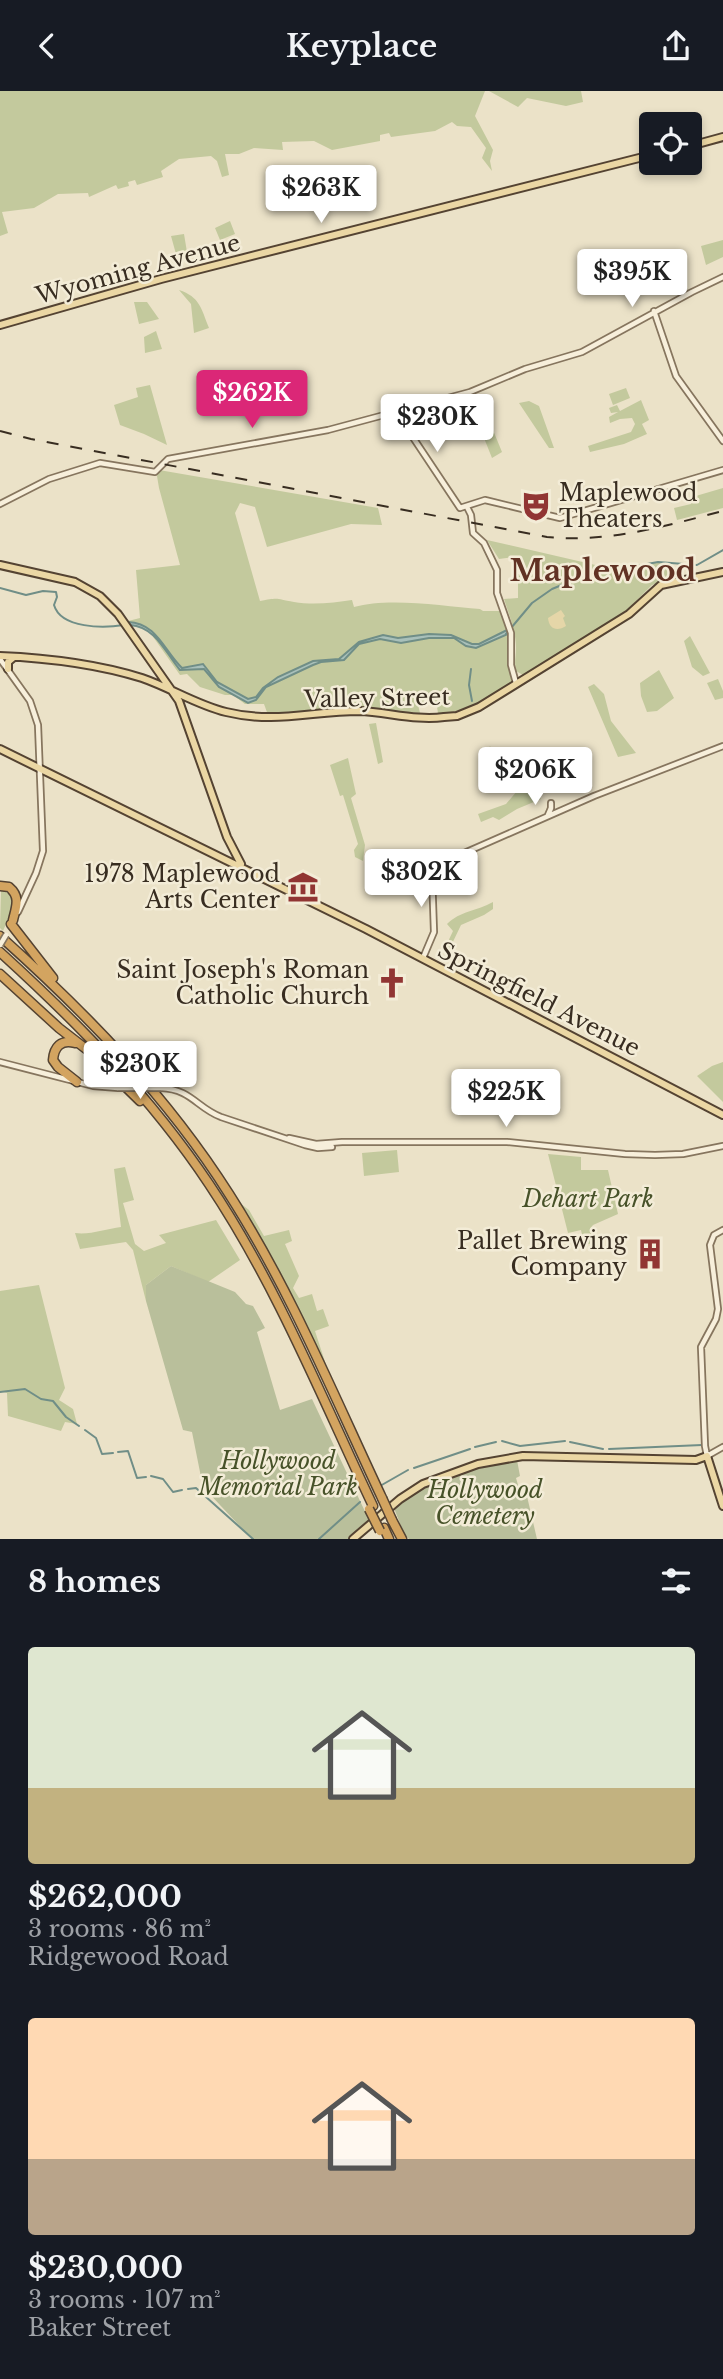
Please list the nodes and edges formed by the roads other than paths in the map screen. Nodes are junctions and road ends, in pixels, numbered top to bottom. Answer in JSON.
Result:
{"nodes":[{"id":1,"x":723,"y":137,"type":"edge"},
{"id":2,"x":702,"y":143,"type":"edge"},
{"id":3,"x":639,"y":158,"type":"edge"},
{"id":4,"x":723,"y":277,"type":"edge"},
{"id":5,"x":654,"y":311,"type":"junction"},
{"id":6,"x":0,"y":325,"type":"edge"},
{"id":7,"x":396,"y":412,"type":"junction"},
{"id":8,"x":723,"y":441,"type":"edge"},
{"id":9,"x":723,"y":470,"type":"edge"},
{"id":10,"x":0,"y":505,"type":"edge"},
{"id":11,"x":464,"y":508,"type":"junction"},
{"id":12,"x":0,"y":565,"type":"edge"},
{"id":13,"x":723,"y":572,"type":"edge"},
{"id":14,"x":15,"y":657,"type":"junction"},
{"id":15,"x":0,"y":658,"type":"edge"},
{"id":16,"x":8,"y":669,"type":"junction"},
{"id":17,"x":163,"y":677,"type":"junction"},
{"id":18,"x":516,"y":683,"type":"junction"},
{"id":19,"x":159,"y":686,"type":"junction"},
{"id":20,"x":173,"y":692,"type":"junction"},
{"id":21,"x":190,"y":699,"type":"junction"},
{"id":22,"x":181,"y":707,"type":"junction"},
{"id":23,"x":723,"y":746,"type":"edge"},
{"id":24,"x":0,"y":749,"type":"edge"},
{"id":25,"x":39,"y":768,"type":"junction"},
{"id":26,"x":551,"y":803,"type":"dead end"},
{"id":27,"x":547,"y":816,"type":"junction"},
{"id":28,"x":242,"y":866,"type":"junction"},
{"id":29,"x":0,"y":886,"type":"edge"},
{"id":30,"x":12,"y":922,"type":"junction"},
{"id":31,"x":2,"y":934,"type":"edge"},
{"id":32,"x":0,"y":944,"type":"edge"},
{"id":33,"x":0,"y":951,"type":"edge"},
{"id":34,"x":423,"y":958,"type":"junction"},
{"id":35,"x":0,"y":959,"type":"edge"},
{"id":36,"x":0,"y":974,"type":"edge"},
{"id":37,"x":79,"y":1010,"type":"junction"},
{"id":38,"x":85,"y":1048,"type":"junction"},
{"id":39,"x":53,"y":1060,"type":"junction"},
{"id":40,"x":0,"y":1062,"type":"edge"},
{"id":41,"x":51,"y":1075,"type":"junction"},
{"id":42,"x":77,"y":1082,"type":"junction"},
{"id":43,"x":140,"y":1101,"type":"junction"},
{"id":44,"x":723,"y":1115,"type":"edge"},
{"id":45,"x":289,"y":1138,"type":"junction"},
{"id":46,"x":345,"y":1143,"type":"junction"},
{"id":47,"x":723,"y":1146,"type":"edge"},
{"id":48,"x":723,"y":1230,"type":"edge"},
{"id":49,"x":723,"y":1447,"type":"edge"},
{"id":50,"x":707,"y":1456,"type":"junction"},
{"id":51,"x":723,"y":1493,"type":"edge"},
{"id":52,"x":375,"y":1504,"type":"junction"},
{"id":53,"x":723,"y":1506,"type":"edge"},
{"id":54,"x":385,"y":1528,"type":"edge"},
{"id":55,"x":353,"y":1539,"type":"edge"},
{"id":56,"x":389,"y":1539,"type":"edge"},
{"id":57,"x":396,"y":1539,"type":"edge"},
{"id":58,"x":402,"y":1539,"type":"edge"}],
"edges":[{"from":1,"to":2,"type":"main road"},
{"from":3,"to":6,"type":"main road","name":"Wyoming Avenue"},
{"from":4,"to":5,"type":"street"},
{"from":5,"to":7,"type":"street"},
{"from":5,"to":8,"type":"street"},
{"from":7,"to":10,"type":"street"},
{"from":7,"to":11,"type":"street"},
{"from":9,"to":11,"type":"street"},
{"from":11,"to":18,"type":"street"},
{"from":12,"to":17,"type":"main road"},
{"from":13,"to":18,"type":"main road","name":"Valley Street"},
{"from":14,"to":15,"type":"main road","name":"Valley Street"},
{"from":14,"to":16,"type":"main road"},
{"from":14,"to":19,"type":"main road","name":"Valley Street"},
{"from":15,"to":16,"type":"street"},
{"from":16,"to":25,"type":"street"},
{"from":17,"to":19,"type":"main road"},
{"from":17,"to":20,"type":"main road"},
{"from":18,"to":21,"type":"main road","name":"Valley Street"},
{"from":19,"to":20,"type":"main road","name":"Valley Street"},
{"from":20,"to":21,"type":"main road","name":"Valley Street"},
{"from":20,"to":22,"type":"main road"},
{"from":21,"to":22,"type":"main road"},
{"from":22,"to":28,"type":"main road"},
{"from":23,"to":27,"type":"street"},
{"from":24,"to":25,"type":"main road","name":"Springfield Avenue"},
{"from":25,"to":28,"type":"main road","name":"Springfield Avenue"},
{"from":25,"to":30,"type":"street"},
{"from":26,"to":27,"type":"street"},
{"from":27,"to":34,"type":"street"},
{"from":28,"to":34,"type":"main road","name":"Springfield Avenue"},
{"from":29,"to":30,"type":"highway"},
{"from":30,"to":31,"type":"street"},
{"from":30,"to":37,"type":"highway"},
{"from":31,"to":32,"type":"street","bridge":true},
{"from":31,"to":37,"type":"highway"},
{"from":32,"to":52,"type":"highway"},
{"from":33,"to":52,"type":"highway"},
{"from":34,"to":44,"type":"main road","name":"Springfield Avenue"},
{"from":35,"to":43,"type":"highway"},
{"from":36,"to":38,"type":"highway"},
{"from":37,"to":52,"type":"highway"},
{"from":38,"to":39,"type":"highway"},
{"from":38,"to":43,"type":"highway"},
{"from":39,"to":41,"type":"highway"},
{"from":39,"to":42,"type":"highway"},
{"from":40,"to":41,"type":"street"},
{"from":41,"to":42,"type":"street"},
{"from":42,"to":45,"type":"street","bridge":true},
{"from":43,"to":52,"type":"highway"},
{"from":45,"to":46,"type":"street"},
{"from":45,"to":46,"type":"street"},
{"from":46,"to":47,"type":"street"},
{"from":48,"to":50,"type":"street"},
{"from":49,"to":50,"type":"street"},
{"from":50,"to":51,"type":"main road"},
{"from":50,"to":53,"type":"main road"},
{"from":50,"to":55,"type":"main road"},
{"from":52,"to":54,"type":"highway","bridge":true},
{"from":54,"to":56,"type":"highway"},
{"from":54,"to":57,"type":"highway"},
{"from":54,"to":58,"type":"highway"}]}
